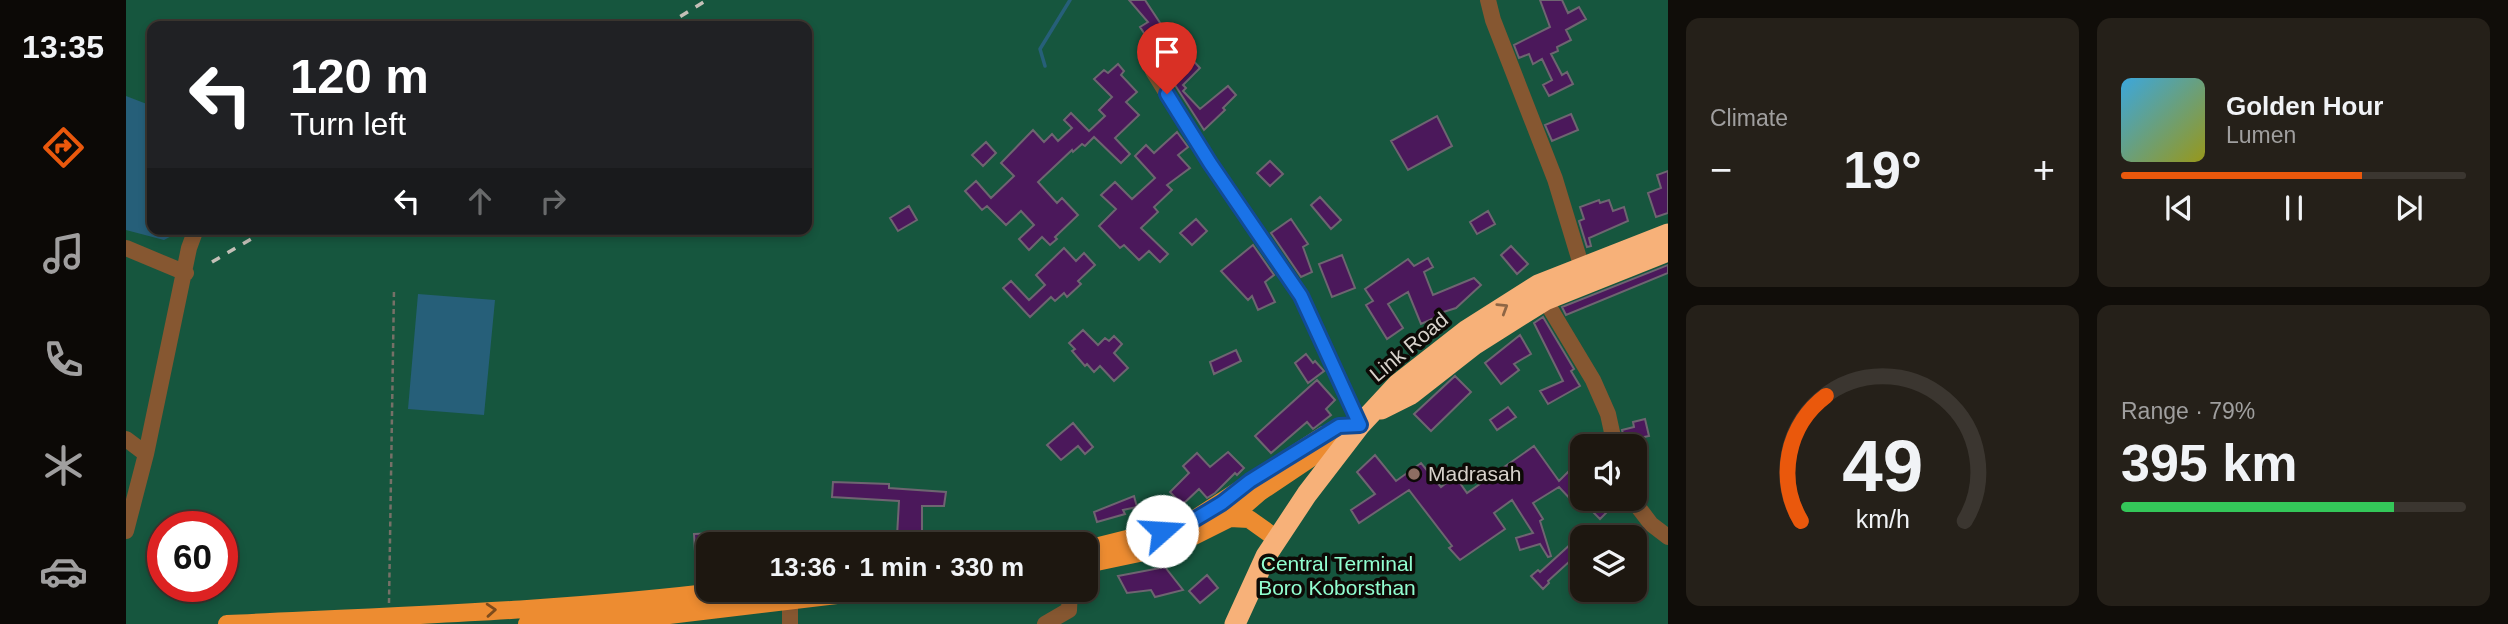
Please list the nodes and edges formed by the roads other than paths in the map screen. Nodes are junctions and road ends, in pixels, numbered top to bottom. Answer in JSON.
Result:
{"nodes":[{"id":1,"x":1488,"y":0,"type":"edge"},
{"id":2,"x":1153,"y":71,"type":"dead end"},
{"id":3,"x":1668,"y":234,"type":"edge"},
{"id":4,"x":194,"y":235,"type":"edge"},
{"id":5,"x":126,"y":248,"type":"edge"},
{"id":6,"x":1668,"y":251,"type":"edge"},
{"id":7,"x":1582,"y":268,"type":"junction"},
{"id":8,"x":186,"y":273,"type":"junction"},
{"id":9,"x":1545,"y":300,"type":"junction"},
{"id":10,"x":1367,"y":418,"type":"junction"},
{"id":11,"x":1612,"y":434,"type":"edge"},
{"id":12,"x":126,"y":439,"type":"edge"},
{"id":13,"x":146,"y":454,"type":"junction"},
{"id":14,"x":1641,"y":511,"type":"edge"},
{"id":15,"x":1230,"y":518,"type":"junction"},
{"id":16,"x":126,"y":530,"type":"edge"},
{"id":17,"x":1668,"y":537,"type":"edge"},
{"id":18,"x":1277,"y":539,"type":"junction"},
{"id":19,"x":1098,"y":546,"type":"edge"},
{"id":20,"x":1098,"y":562,"type":"edge"},
{"id":21,"x":696,"y":595,"type":"edge"},
{"id":22,"x":774,"y":602,"type":"edge"},
{"id":23,"x":790,"y":602,"type":"edge"},
{"id":24,"x":1069,"y":602,"type":"edge"},
{"id":25,"x":227,"y":624,"type":"edge"},
{"id":26,"x":527,"y":624,"type":"edge"},
{"id":27,"x":790,"y":624,"type":"edge"},
{"id":28,"x":1045,"y":624,"type":"edge"},
{"id":29,"x":1235,"y":624,"type":"edge"}],
"edges":[{"from":1,"to":7,"type":"street"},
{"from":2,"to":10,"type":"street"},
{"from":3,"to":7,"type":"highway","name":"Link Road"},
{"from":4,"to":8,"type":"street"},
{"from":5,"to":8,"type":"street"},
{"from":6,"to":9,"type":"highway","name":"Link Road"},
{"from":10,"to":7,"type":"highway","name":"Link Road","one_way":true},
{"from":8,"to":13,"type":"street"},
{"from":9,"to":10,"type":"highway","name":"Link Road"},
{"from":9,"to":11,"type":"street"},
{"from":10,"to":15,"type":"main road"},
{"from":10,"to":18,"type":"highway"},
{"from":10,"to":19,"type":"main road"},
{"from":12,"to":13,"type":"street"},
{"from":13,"to":16,"type":"street"},
{"from":14,"to":17,"type":"street"},
{"from":15,"to":18,"type":"main road"},
{"from":15,"to":20,"type":"main road"},
{"from":18,"to":29,"type":"highway"},
{"from":25,"to":21,"type":"main road","one_way":true},
{"from":22,"to":26,"type":"main road"},
{"from":23,"to":27,"type":"street"},
{"from":24,"to":28,"type":"street"}]}
